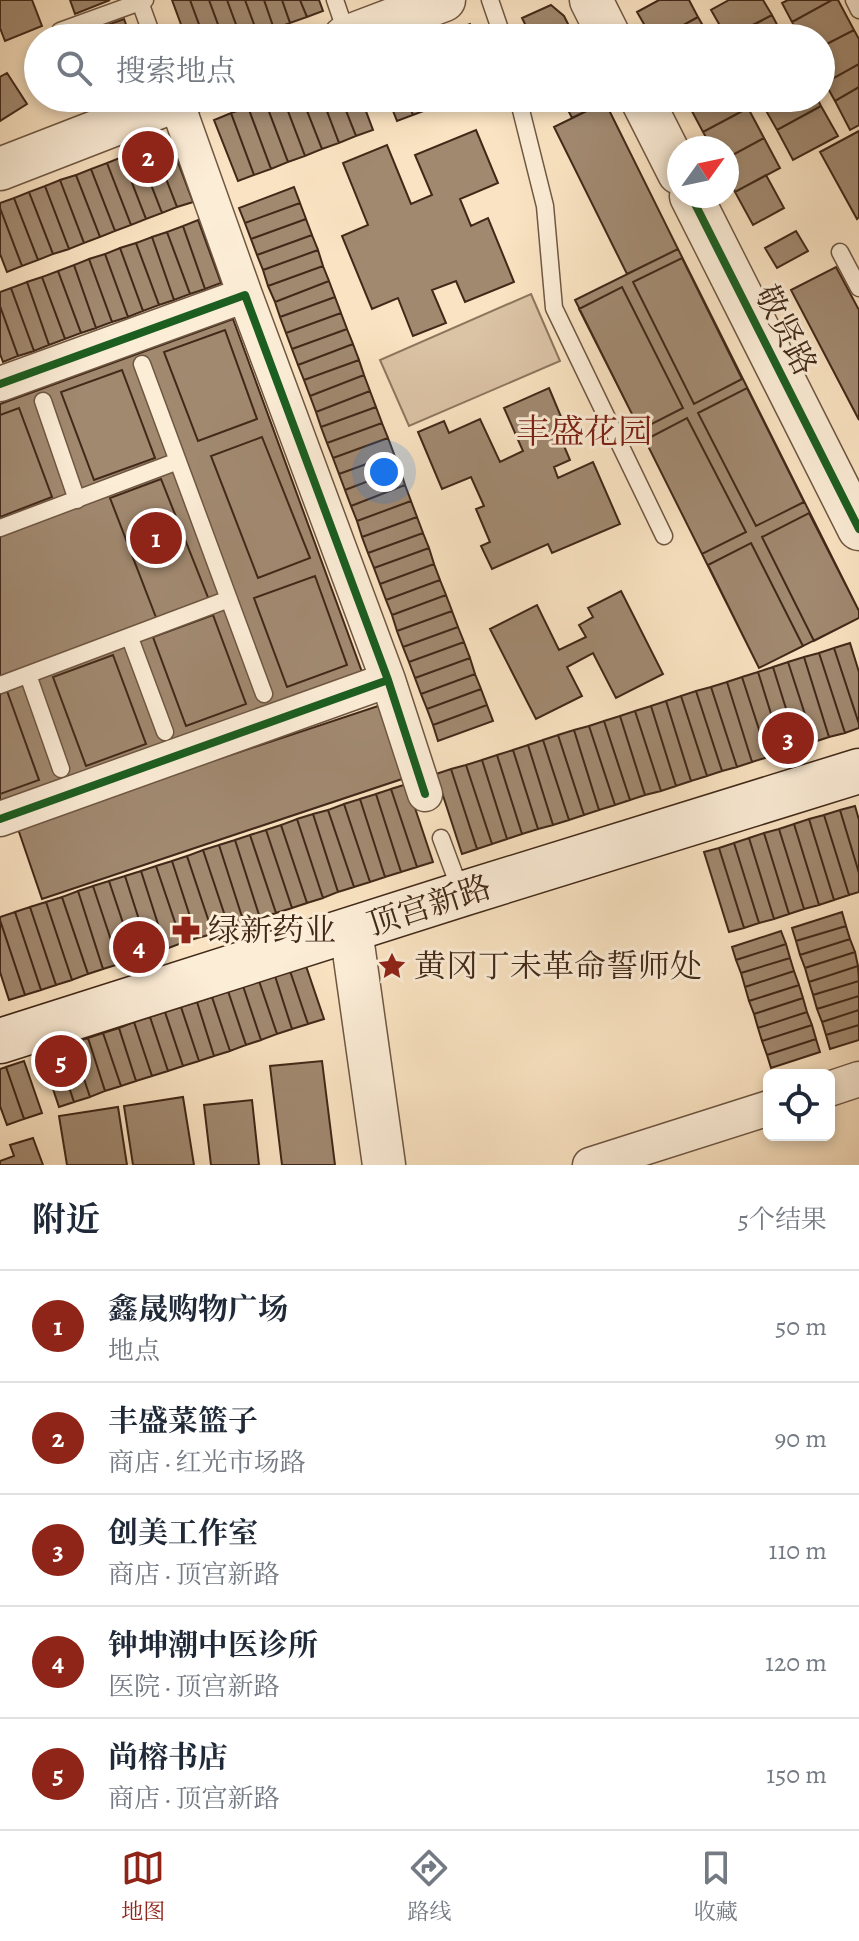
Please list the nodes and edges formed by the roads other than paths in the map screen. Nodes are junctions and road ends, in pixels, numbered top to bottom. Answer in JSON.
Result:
{"nodes":[{"id":1,"x":444,"y":0,"type":"edge"},
{"id":2,"x":490,"y":0,"type":"edge"},
{"id":3,"x":591,"y":0,"type":"edge"},
{"id":4,"x":854,"y":0,"type":"edge"},
{"id":5,"x":142,"y":1,"type":"edge"},
{"id":6,"x":859,"y":10,"type":"edge"},
{"id":7,"x":79,"y":24,"type":"edge"},
{"id":8,"x":149,"y":24,"type":"edge"},
{"id":9,"x":346,"y":24,"type":"edge"},
{"id":10,"x":498,"y":24,"type":"edge"},
{"id":11,"x":603,"y":24,"type":"edge"},
{"id":12,"x":145,"y":112,"type":"edge"},
{"id":13,"x":182,"y":112,"type":"edge"},
{"id":14,"x":522,"y":112,"type":"edge"},
{"id":15,"x":648,"y":112,"type":"edge"},
{"id":16,"x":667,"y":149,"type":"edge"},
{"id":17,"x":0,"y":169,"type":"edge"},
{"id":18,"x":697,"y":208,"type":"edge"},
{"id":19,"x":840,"y":252,"type":"dead end"},
{"id":20,"x":859,"y":288,"type":"edge"},
{"id":21,"x":245,"y":295,"type":"junction"},
{"id":22,"x":142,"y":364,"type":"dead end"},
{"id":23,"x":0,"y":384,"type":"edge"},
{"id":24,"x":43,"y":401,"type":"dead end"},
{"id":25,"x":178,"y":461,"type":"junction"},
{"id":26,"x":77,"y":500,"type":"junction"},
{"id":27,"x":855,"y":507,"type":"edge"},
{"id":28,"x":0,"y":528,"type":"edge"},
{"id":29,"x":664,"y":536,"type":"dead end"},
{"id":30,"x":229,"y":599,"type":"junction"},
{"id":31,"x":130,"y":638,"type":"junction"},
{"id":32,"x":28,"y":675,"type":"junction"},
{"id":33,"x":388,"y":680,"type":"junction"},
{"id":34,"x":0,"y":685,"type":"edge"},
{"id":35,"x":264,"y":694,"type":"dead end"},
{"id":36,"x":165,"y":732,"type":"dead end"},
{"id":37,"x":61,"y":769,"type":"dead end"},
{"id":38,"x":859,"y":771,"type":"edge"},
{"id":39,"x":425,"y":794,"type":"dead end"},
{"id":40,"x":0,"y":819,"type":"edge"},
{"id":41,"x":441,"y":838,"type":"dead end"},
{"id":42,"x":462,"y":894,"type":"junction"},
{"id":43,"x":351,"y":930,"type":"junction"},
{"id":44,"x":0,"y":1041,"type":"edge"},
{"id":45,"x":859,"y":1079,"type":"edge"},
{"id":46,"x":835,"y":1087,"type":"edge"},
{"id":47,"x":763,"y":1110,"type":"edge"},
{"id":48,"x":384,"y":1165,"type":"edge"},
{"id":49,"x":590,"y":1165,"type":"edge"}],
"edges":[{"from":1,"to":9,"type":"street"},
{"from":2,"to":10,"type":"lane"},
{"from":3,"to":11,"type":"street"},
{"from":4,"to":6,"type":"lane"},
{"from":5,"to":7,"type":"lane"},
{"from":5,"to":8,"type":"lane"},
{"from":12,"to":17,"type":"street"},
{"from":13,"to":21,"type":"street"},
{"from":14,"to":29,"type":"lane"},
{"from":15,"to":16,"type":"street"},
{"from":18,"to":27,"type":"street","name":"敬贤路"},
{"from":19,"to":20,"type":"lane"},
{"from":21,"to":23,"type":"street"},
{"from":21,"to":33,"type":"street"},
{"from":22,"to":25,"type":"lane"},
{"from":24,"to":26,"type":"lane"},
{"from":25,"to":26,"type":"lane"},
{"from":25,"to":30,"type":"lane"},
{"from":26,"to":28,"type":"lane"},
{"from":30,"to":31,"type":"lane"},
{"from":30,"to":35,"type":"lane"},
{"from":31,"to":32,"type":"lane"},
{"from":31,"to":36,"type":"lane"},
{"from":32,"to":34,"type":"lane"},
{"from":32,"to":37,"type":"lane"},
{"from":33,"to":39,"type":"street"},
{"from":33,"to":40,"type":"street"},
{"from":38,"to":42,"type":"main road","name":"顶宫新路"},
{"from":41,"to":42,"type":"lane"},
{"from":42,"to":43,"type":"main road","name":"顶宫新路"},
{"from":43,"to":44,"type":"main road","name":"顶宫新路"},
{"from":43,"to":48,"type":"street"},
{"from":45,"to":46,"type":"street"},
{"from":47,"to":49,"type":"street"}]}
